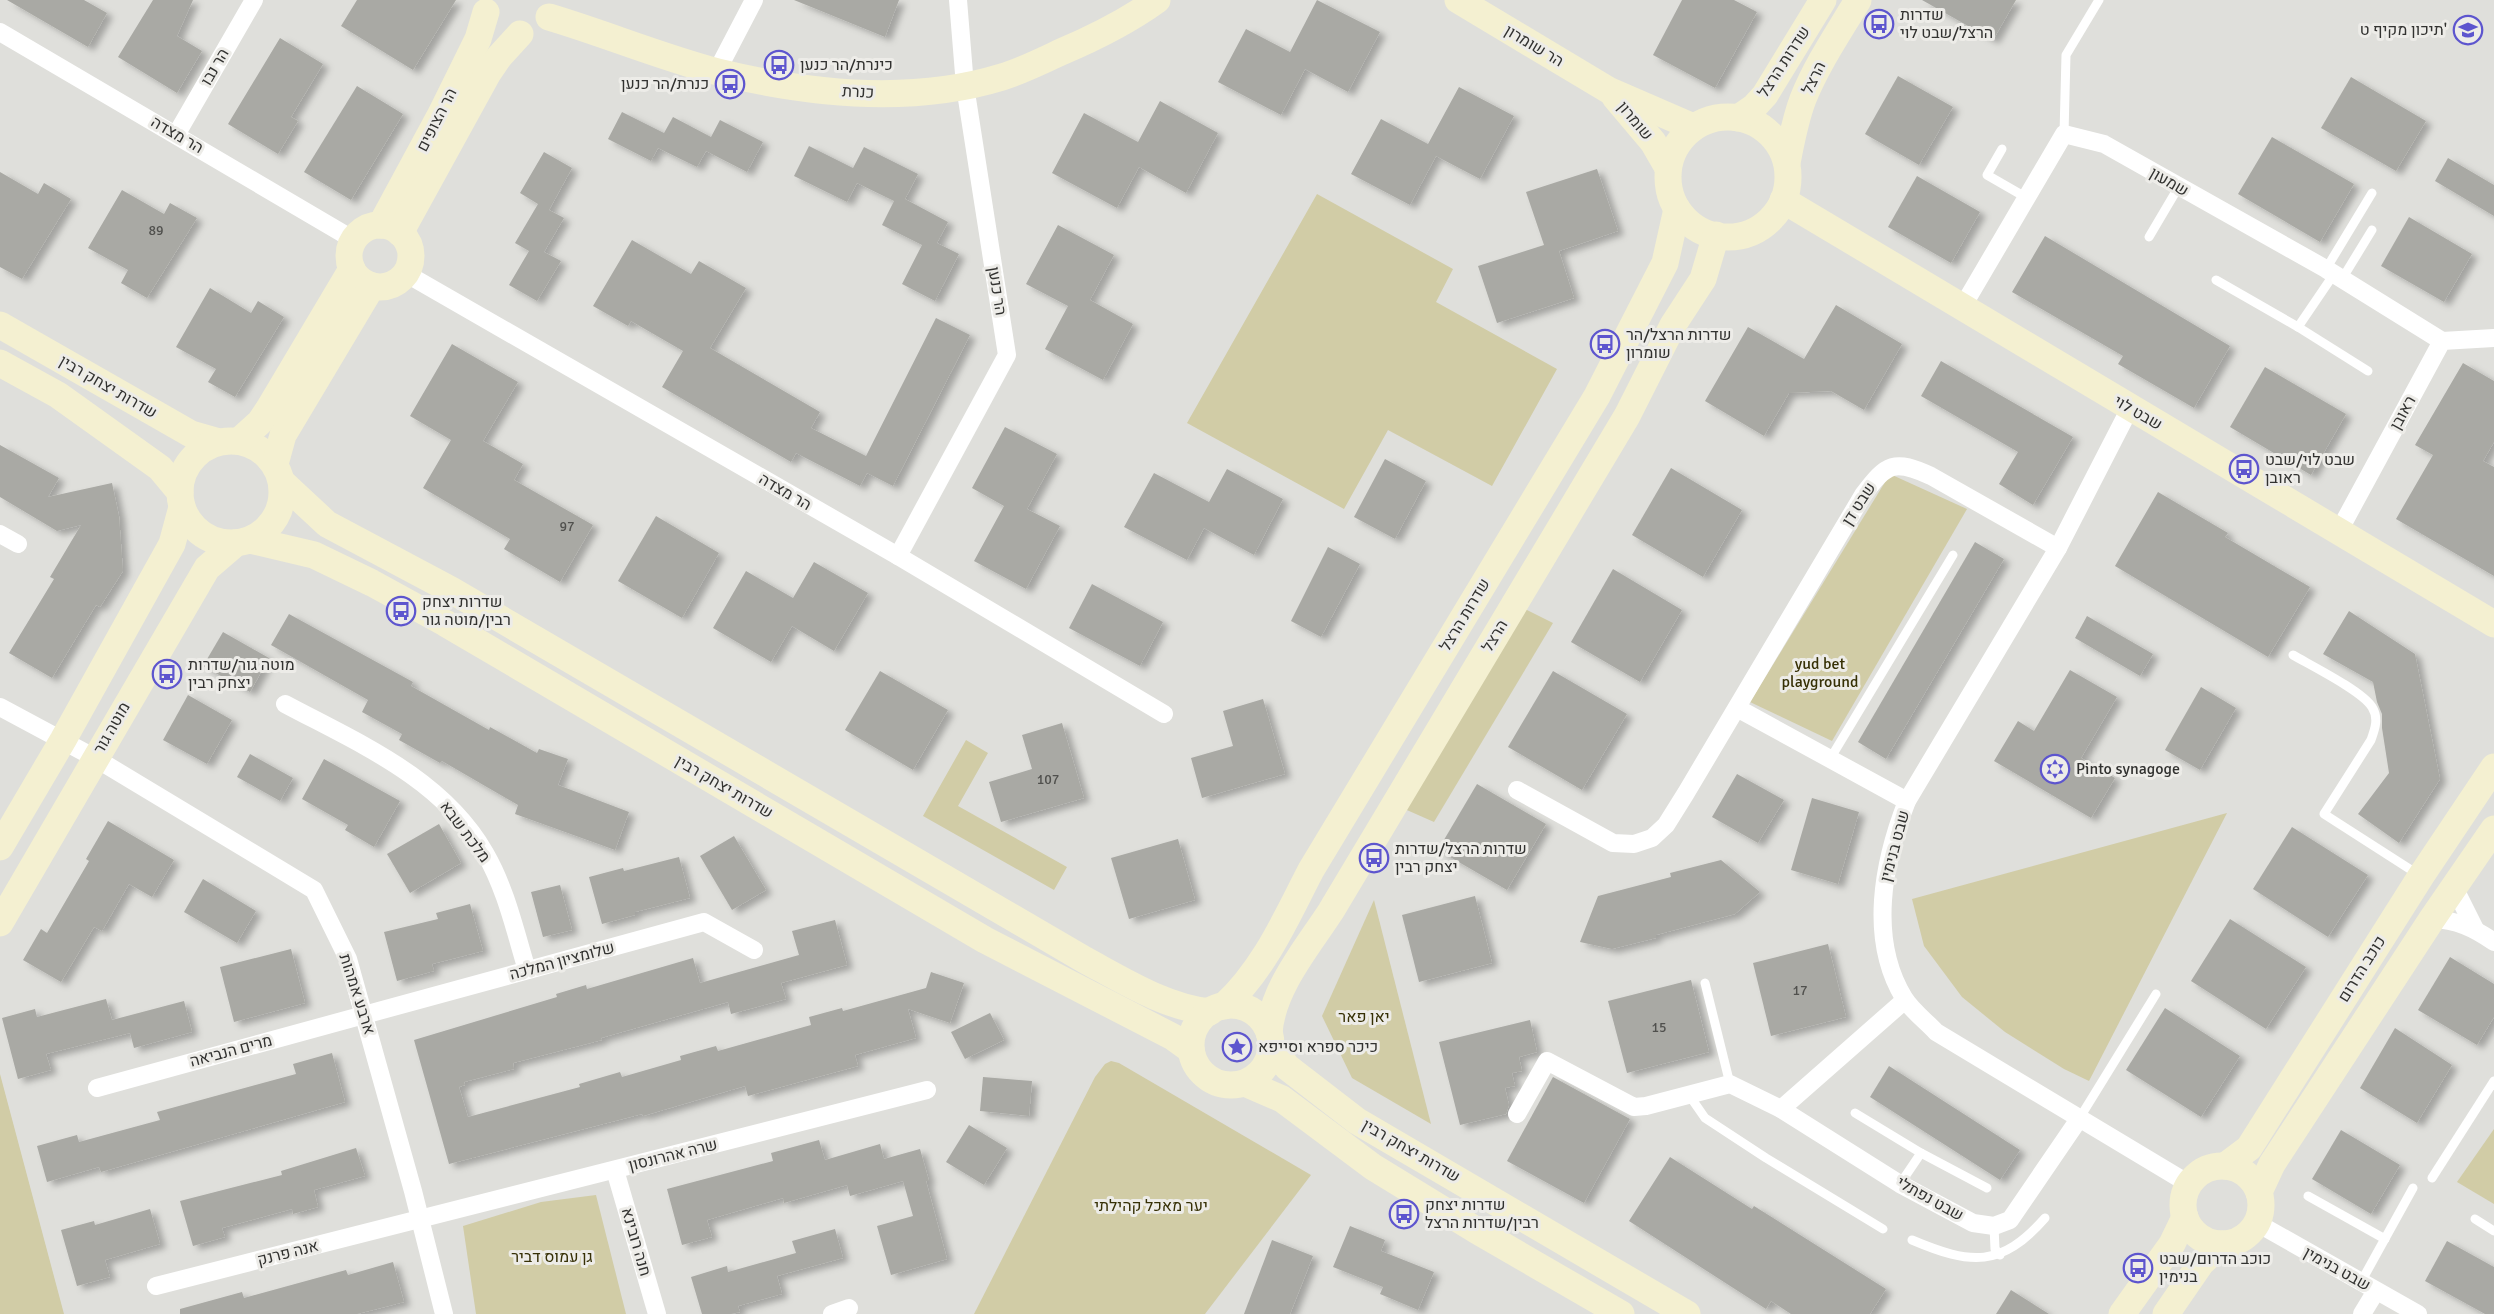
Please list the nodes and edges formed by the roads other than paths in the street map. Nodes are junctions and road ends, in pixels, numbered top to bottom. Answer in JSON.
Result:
{"nodes":[{"id":1,"x":254,"y":0,"type":"edge"},
{"id":2,"x":754,"y":0,"type":"edge"},
{"id":3,"x":958,"y":0,"type":"edge"},
{"id":4,"x":1156,"y":0,"type":"edge"},
{"id":5,"x":1458,"y":0,"type":"edge"},
{"id":6,"x":1823,"y":0,"type":"edge"},
{"id":7,"x":1858,"y":0,"type":"edge"},
{"id":8,"x":2099,"y":0,"type":"edge"},
{"id":9,"x":485,"y":6,"type":"edge"},
{"id":10,"x":551,"y":8,"type":"edge"},
{"id":11,"x":0,"y":32,"type":"edge"},
{"id":12,"x":520,"y":34,"type":"junction"},
{"id":13,"x":717,"y":72,"type":"junction"},
{"id":14,"x":965,"y":86,"type":"junction"},
{"id":15,"x":1610,"y":91,"type":"junction"},
{"id":16,"x":1738,"y":118,"type":"junction"},
{"id":17,"x":1693,"y":127,"type":"junction"},
{"id":18,"x":2064,"y":134,"type":"junction"},
{"id":19,"x":176,"y":135,"type":"junction"},
{"id":20,"x":2002,"y":149,"type":"dead end"},
{"id":21,"x":1787,"y":163,"type":"junction"},
{"id":22,"x":1668,"y":168,"type":"junction"},
{"id":23,"x":2180,"y":188,"type":"junction"},
{"id":24,"x":2373,"y":193,"type":"dead end"},
{"id":25,"x":2027,"y":198,"type":"junction"},
{"id":26,"x":1783,"y":200,"type":"junction"},
{"id":27,"x":1677,"y":208,"type":"junction"},
{"id":28,"x":391,"y":229,"type":"junction"},
{"id":29,"x":2373,"y":230,"type":"dead end"},
{"id":30,"x":1716,"y":236,"type":"junction"},
{"id":31,"x":2149,"y":237,"type":"dead end"},
{"id":32,"x":354,"y":240,"type":"junction"},
{"id":33,"x":405,"y":273,"type":"junction"},
{"id":34,"x":2334,"y":274,"type":"junction"},
{"id":35,"x":362,"y":277,"type":"junction"},
{"id":36,"x":2216,"y":280,"type":"dead end"},
{"id":37,"x":1964,"y":306,"type":"junction"},
{"id":38,"x":0,"y":325,"type":"edge"},
{"id":39,"x":2298,"y":327,"type":"junction"},
{"id":40,"x":2494,"y":338,"type":"edge"},
{"id":41,"x":2442,"y":341,"type":"junction"},
{"id":42,"x":0,"y":363,"type":"edge"},
{"id":43,"x":2368,"y":371,"type":"dead end"},
{"id":44,"x":2130,"y":408,"type":"junction"},
{"id":45,"x":229,"y":442,"type":"junction"},
{"id":46,"x":278,"y":473,"type":"junction"},
{"id":47,"x":181,"y":500,"type":"junction"},
{"id":48,"x":2338,"y":531,"type":"junction"},
{"id":49,"x":0,"y":534,"type":"edge"},
{"id":50,"x":243,"y":541,"type":"junction"},
{"id":51,"x":18,"y":544,"type":"dead end"},
{"id":52,"x":2058,"y":548,"type":"junction"},
{"id":53,"x":1953,"y":555,"type":"dead end"},
{"id":54,"x":898,"y":556,"type":"junction"},
{"id":55,"x":2494,"y":624,"type":"edge"},
{"id":56,"x":2293,"y":655,"type":"dead end"},
{"id":57,"x":285,"y":704,"type":"dead end"},
{"id":58,"x":0,"y":707,"type":"edge"},
{"id":59,"x":1737,"y":708,"type":"junction"},
{"id":60,"x":1164,"y":714,"type":"dead end"},
{"id":61,"x":63,"y":740,"type":"junction"},
{"id":62,"x":95,"y":758,"type":"junction"},
{"id":63,"x":1830,"y":759,"type":"junction"},
{"id":64,"x":2494,"y":767,"type":"edge"},
{"id":65,"x":1517,"y":790,"type":"dead end"},
{"id":66,"x":1907,"y":801,"type":"junction"},
{"id":67,"x":2494,"y":830,"type":"edge"},
{"id":68,"x":0,"y":847,"type":"edge"},
{"id":69,"x":2421,"y":876,"type":"junction"},
{"id":70,"x":2454,"y":887,"type":"junction"},
{"id":71,"x":2432,"y":919,"type":"junction"},
{"id":72,"x":0,"y":923,"type":"edge"},
{"id":73,"x":2475,"y":929,"type":"junction"},
{"id":74,"x":2494,"y":942,"type":"edge"},
{"id":75,"x":754,"y":950,"type":"dead end"},
{"id":76,"x":527,"y":970,"type":"junction"},
{"id":77,"x":1706,"y":983,"type":"dead end"},
{"id":78,"x":2156,"y":994,"type":"dead end"},
{"id":79,"x":1905,"y":1000,"type":"junction"},
{"id":80,"x":1217,"y":1009,"type":"junction"},
{"id":81,"x":365,"y":1015,"type":"junction"},
{"id":82,"x":1271,"y":1039,"type":"junction"},
{"id":83,"x":1191,"y":1050,"type":"junction"},
{"id":84,"x":2494,"y":1081,"type":"edge"},
{"id":85,"x":1245,"y":1083,"type":"junction"},
{"id":86,"x":1731,"y":1084,"type":"junction"},
{"id":87,"x":97,"y":1088,"type":"dead end"},
{"id":88,"x":927,"y":1090,"type":"dead end"},
{"id":89,"x":1689,"y":1095,"type":"junction"},
{"id":90,"x":1781,"y":1109,"type":"junction"},
{"id":91,"x":1855,"y":1113,"type":"dead end"},
{"id":92,"x":1517,"y":1114,"type":"dead end"},
{"id":93,"x":2079,"y":1119,"type":"junction"},
{"id":94,"x":1921,"y":1153,"type":"junction"},
{"id":95,"x":2225,"y":1166,"type":"junction"},
{"id":96,"x":615,"y":1170,"type":"junction"},
{"id":97,"x":2432,"y":1178,"type":"dead end"},
{"id":98,"x":1900,"y":1184,"type":"junction"},
{"id":99,"x":2189,"y":1184,"type":"junction"},
{"id":100,"x":1987,"y":1188,"type":"dead end"},
{"id":101,"x":2413,"y":1188,"type":"dead end"},
{"id":102,"x":2259,"y":1192,"type":"junction"},
{"id":103,"x":2308,"y":1196,"type":"dead end"},
{"id":104,"x":2185,"y":1217,"type":"junction"},
{"id":105,"x":2045,"y":1218,"type":"dead end"},
{"id":106,"x":420,"y":1219,"type":"junction"},
{"id":107,"x":2475,"y":1219,"type":"dead end"},
{"id":108,"x":2257,"y":1223,"type":"junction"},
{"id":109,"x":1994,"y":1226,"type":"junction"},
{"id":110,"x":1883,"y":1229,"type":"dead end"},
{"id":111,"x":2494,"y":1231,"type":"edge"},
{"id":112,"x":2385,"y":1239,"type":"junction"},
{"id":113,"x":1912,"y":1240,"type":"dead end"},
{"id":114,"x":2222,"y":1244,"type":"junction"},
{"id":115,"x":2000,"y":1255,"type":"junction"},
{"id":116,"x":156,"y":1286,"type":"dead end"},
{"id":117,"x":2368,"y":1287,"type":"junction"},
{"id":118,"x":444,"y":1314,"type":"edge"},
{"id":119,"x":657,"y":1314,"type":"edge"},
{"id":120,"x":1621,"y":1314,"type":"edge"},
{"id":121,"x":1687,"y":1314,"type":"edge"},
{"id":122,"x":2122,"y":1314,"type":"edge"},
{"id":123,"x":2166,"y":1314,"type":"edge"},
{"id":124,"x":2362,"y":1314,"type":"edge"},
{"id":125,"x":2418,"y":1314,"type":"edge"}],
"edges":[{"from":1,"to":19,"type":"street","name":"הר נבו"},
{"from":2,"to":13,"type":"street"},
{"from":3,"to":14,"type":"street","name":"הר כנען"},
{"from":4,"to":14,"type":"main road","name":"כנרת"},
{"from":5,"to":15,"type":"main road","name":"הר שומרון"},
{"from":6,"to":16,"type":"main road","name":"שדרות הרצל"},
{"from":7,"to":21,"type":"main road","name":"הרצל"},
{"from":8,"to":18,"type":"lane"},
{"from":9,"to":12,"type":"main road"},
{"from":9,"to":28,"type":"main road","name":"הר הצופים"},
{"from":10,"to":12,"type":"main road","name":"כנרת"},
{"from":10,"to":13,"type":"main road","name":"כנרת"},
{"from":11,"to":19,"type":"street","name":"הר מצדה"},
{"from":12,"to":28,"type":"main road","name":"הר הצופים"},
{"from":13,"to":14,"type":"main road","name":"כנרת"},
{"from":14,"to":54,"type":"street","name":"הר כנען"},
{"from":15,"to":17,"type":"main road","name":"שומרון"},
{"from":15,"to":22,"type":"main road","name":"שומרון"},
{"from":16,"to":17,"type":"main road"},
{"from":16,"to":21,"type":"main road"},
{"from":17,"to":22,"type":"main road"},
{"from":18,"to":23,"type":"street","name":"שמעון"},
{"from":18,"to":25,"type":"street"},
{"from":19,"to":32,"type":"street","name":"הר מצדה"},
{"from":20,"to":25,"type":"lane"},
{"from":21,"to":26,"type":"main road"},
{"from":22,"to":27,"type":"main road","name":"שדרות הרצל"},
{"from":23,"to":31,"type":"lane"},
{"from":23,"to":34,"type":"street","name":"שמעון"},
{"from":24,"to":34,"type":"lane"},
{"from":25,"to":37,"type":"street"},
{"from":26,"to":30,"type":"main road"},
{"from":26,"to":37,"type":"main road","name":"שבט לוי"},
{"from":27,"to":30,"type":"main road","name":"שדרות הרצל"},
{"from":27,"to":80,"type":"main road","name":"שדרות הרצל"},
{"from":28,"to":32,"type":"main road"},
{"from":28,"to":33,"type":"main road"},
{"from":29,"to":34,"type":"lane"},
{"from":30,"to":82,"type":"main road","name":"הרצל"},
{"from":32,"to":35,"type":"main road"},
{"from":33,"to":35,"type":"main road"},
{"from":33,"to":54,"type":"street","name":"הר מצדה"},
{"from":34,"to":39,"type":"lane"},
{"from":34,"to":41,"type":"street","name":"שמעון"},
{"from":35,"to":45,"type":"main road"},
{"from":35,"to":46,"type":"main road"},
{"from":36,"to":39,"type":"lane"},
{"from":37,"to":44,"type":"main road","name":"שבט לוי"},
{"from":38,"to":45,"type":"main road","name":"שדרות יצחק רבין"},
{"from":39,"to":43,"type":"lane"},
{"from":40,"to":41,"type":"street"},
{"from":41,"to":48,"type":"street","name":"ראובן"},
{"from":42,"to":47,"type":"main road","name":"שדרות יצחק רבין"},
{"from":44,"to":48,"type":"main road","name":"שבט לוי"},
{"from":44,"to":52,"type":"street","name":"שבט בנימין"},
{"from":45,"to":46,"type":"main road"},
{"from":45,"to":47,"type":"main road"},
{"from":46,"to":50,"type":"main road"},
{"from":46,"to":80,"type":"main road","name":"שדרות יצחק רבין"},
{"from":47,"to":50,"type":"main road"},
{"from":47,"to":61,"type":"main road"},
{"from":48,"to":55,"type":"main road","name":"שבט לוי"},
{"from":49,"to":51,"type":"street"},
{"from":50,"to":62,"type":"main road","name":"מוטה גור"},
{"from":50,"to":83,"type":"main road","name":"שדרות יצחק רבין"},
{"from":52,"to":59,"type":"street","name":"שבט דן"},
{"from":52,"to":66,"type":"street","name":"שבט בנימין"},
{"from":53,"to":63,"type":"lane"},
{"from":54,"to":60,"type":"street","name":"הר מצדה"},
{"from":56,"to":69,"type":"lane"},
{"from":57,"to":76,"type":"street","name":"מלכת שבא"},
{"from":58,"to":61,"type":"street","name":"ארבע אמהות"},
{"from":59,"to":63,"type":"street"},
{"from":59,"to":65,"type":"street","name":"שבט דן"},
{"from":61,"to":62,"type":"street","name":"ארבע אמהות"},
{"from":61,"to":68,"type":"main road"},
{"from":62,"to":72,"type":"main road","name":"מוטה גור"},
{"from":62,"to":81,"type":"street","name":"ארבע אמהות"},
{"from":63,"to":66,"type":"street"},
{"from":64,"to":69,"type":"main road","name":"כוכב הדרום"},
{"from":66,"to":79,"type":"street","name":"שבט בנימין"},
{"from":67,"to":70,"type":"main road","name":"כוכב הדרום"},
{"from":69,"to":95,"type":"main road","name":"כוכב הדרום"},
{"from":70,"to":71,"type":"main road","name":"כוכב הדרום"},
{"from":70,"to":73,"type":"street"},
{"from":71,"to":73,"type":"street"},
{"from":71,"to":102,"type":"main road","name":"כוכב הדרום"},
{"from":73,"to":74,"type":"street"},
{"from":75,"to":76,"type":"street","name":"שלומציון המלכה"},
{"from":76,"to":81,"type":"street","name":"שלומציון המלכה"},
{"from":77,"to":86,"type":"lane"},
{"from":78,"to":93,"type":"lane"},
{"from":79,"to":90,"type":"street"},
{"from":79,"to":93,"type":"street","name":"שבט בנימין"},
{"from":80,"to":82,"type":"main road"},
{"from":80,"to":83,"type":"main road"},
{"from":81,"to":87,"type":"street","name":"מרים הנביאה"},
{"from":81,"to":106,"type":"street","name":"ארבע אמהות"},
{"from":82,"to":85,"type":"main road"},
{"from":82,"to":121,"type":"main road","name":"שדרות יצחק רבין"},
{"from":83,"to":85,"type":"main road"},
{"from":84,"to":97,"type":"lane"},
{"from":85,"to":120,"type":"main road","name":"שדרות יצחק רבין"},
{"from":86,"to":89,"type":"street"},
{"from":86,"to":90,"type":"street","name":"שבט נפתלי"},
{"from":88,"to":96,"type":"street","name":"שרה אהרונסון"},
{"from":89,"to":92,"type":"street"},
{"from":89,"to":110,"type":"lane"},
{"from":90,"to":98,"type":"street","name":"שבט נפתלי"},
{"from":91,"to":94,"type":"lane"},
{"from":93,"to":99,"type":"street","name":"שבט בנימין"},
{"from":93,"to":109,"type":"street"},
{"from":94,"to":98,"type":"lane"},
{"from":94,"to":100,"type":"lane"},
{"from":95,"to":99,"type":"main road"},
{"from":95,"to":102,"type":"main road"},
{"from":96,"to":106,"type":"street","name":"שרה אהרונסון"},
{"from":96,"to":119,"type":"street","name":"חנה רובינא"},
{"from":98,"to":109,"type":"street","name":"שבט נפתלי"},
{"from":99,"to":104,"type":"main road"},
{"from":101,"to":112,"type":"lane"},
{"from":102,"to":108,"type":"main road"},
{"from":103,"to":112,"type":"lane"},
{"from":104,"to":114,"type":"main road"},
{"from":104,"to":122,"type":"main road"},
{"from":105,"to":115,"type":"lane"},
{"from":106,"to":116,"type":"street","name":"אנה פרנק"},
{"from":106,"to":118,"type":"street","name":"ארבע אמהות"},
{"from":107,"to":111,"type":"lane"},
{"from":108,"to":114,"type":"main road"},
{"from":108,"to":117,"type":"street","name":"שבט בנימין"},
{"from":109,"to":115,"type":"lane"},
{"from":112,"to":117,"type":"lane"},
{"from":113,"to":115,"type":"lane"},
{"from":114,"to":123,"type":"main road"},
{"from":117,"to":124,"type":"street"},
{"from":117,"to":125,"type":"street","name":"שבט בנימין"}]}
